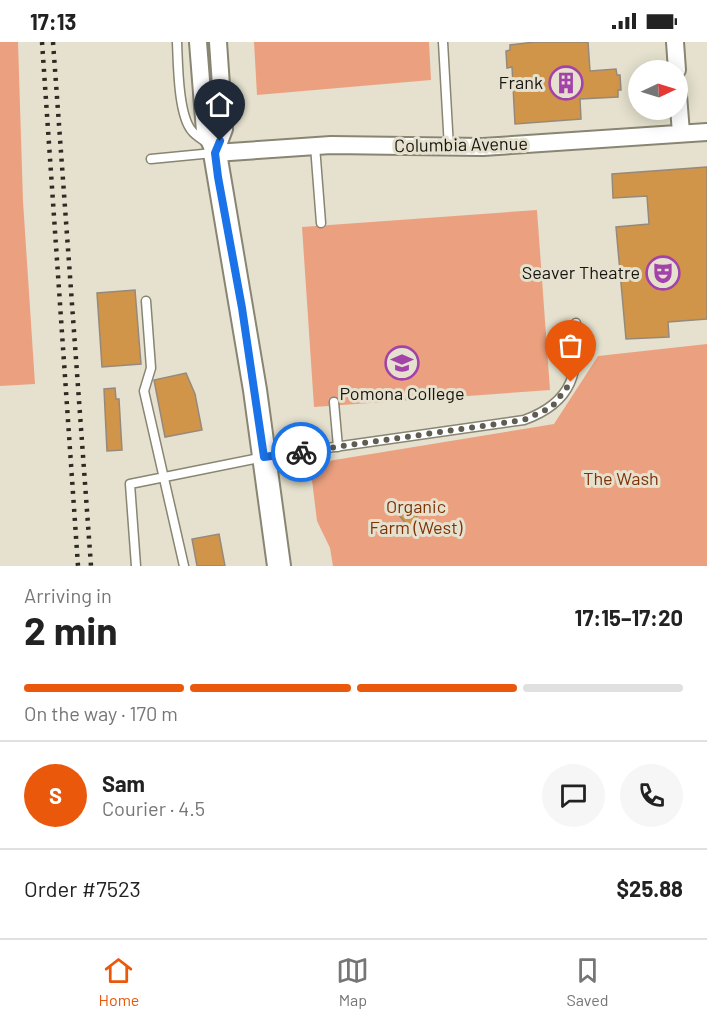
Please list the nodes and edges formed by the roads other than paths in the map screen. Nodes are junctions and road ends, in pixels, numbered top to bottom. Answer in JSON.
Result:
{"nodes":[{"id":1,"x":177,"y":42,"type":"edge"},
{"id":2,"x":198,"y":42,"type":"edge"},
{"id":3,"x":219,"y":42,"type":"edge"},
{"id":4,"x":443,"y":42,"type":"edge"},
{"id":5,"x":675,"y":42,"type":"edge"},
{"id":6,"x":676,"y":60,"type":"edge"},
{"id":7,"x":680,"y":120,"type":"edge"},
{"id":8,"x":707,"y":132,"type":"edge"},
{"id":9,"x":681,"y":133,"type":"junction"},
{"id":10,"x":315,"y":145,"type":"junction"},
{"id":11,"x":449,"y":148,"type":"junction"},
{"id":12,"x":213,"y":149,"type":"junction"},
{"id":13,"x":151,"y":159,"type":"dead end"},
{"id":14,"x":321,"y":222,"type":"dead end"},
{"id":15,"x":146,"y":302,"type":"dead end"},
{"id":16,"x":576,"y":324,"type":"dead end"},
{"id":17,"x":334,"y":402,"type":"dead end"},
{"id":18,"x":338,"y":447,"type":"junction"},
{"id":19,"x":264,"y":457,"type":"junction"},
{"id":20,"x":163,"y":477,"type":"junction"},
{"id":21,"x":136,"y":566,"type":"edge"},
{"id":22,"x":184,"y":566,"type":"edge"},
{"id":23,"x":279,"y":566,"type":"edge"}],
"edges":[{"from":1,"to":12,"type":"lane"},
{"from":2,"to":12,"type":"street"},
{"from":3,"to":12,"type":"street"},
{"from":4,"to":11,"type":"lane"},
{"from":5,"to":6,"type":"street"},
{"from":7,"to":9,"type":"street"},
{"from":8,"to":9,"type":"street","name":"Columbia Avenue"},
{"from":9,"to":11,"type":"street","name":"Columbia Avenue"},
{"from":10,"to":11,"type":"street","name":"Columbia Avenue"},
{"from":10,"to":12,"type":"street","name":"Columbia Avenue"},
{"from":10,"to":14,"type":"lane"},
{"from":12,"to":13,"type":"lane"},
{"from":12,"to":19,"type":"street"},
{"from":15,"to":20,"type":"lane"},
{"from":16,"to":18,"type":"lane"},
{"from":17,"to":18,"type":"lane"},
{"from":18,"to":19,"type":"lane"},
{"from":19,"to":20,"type":"lane"},
{"from":19,"to":23,"type":"street"},
{"from":20,"to":21,"type":"lane"},
{"from":20,"to":22,"type":"lane"}]}
